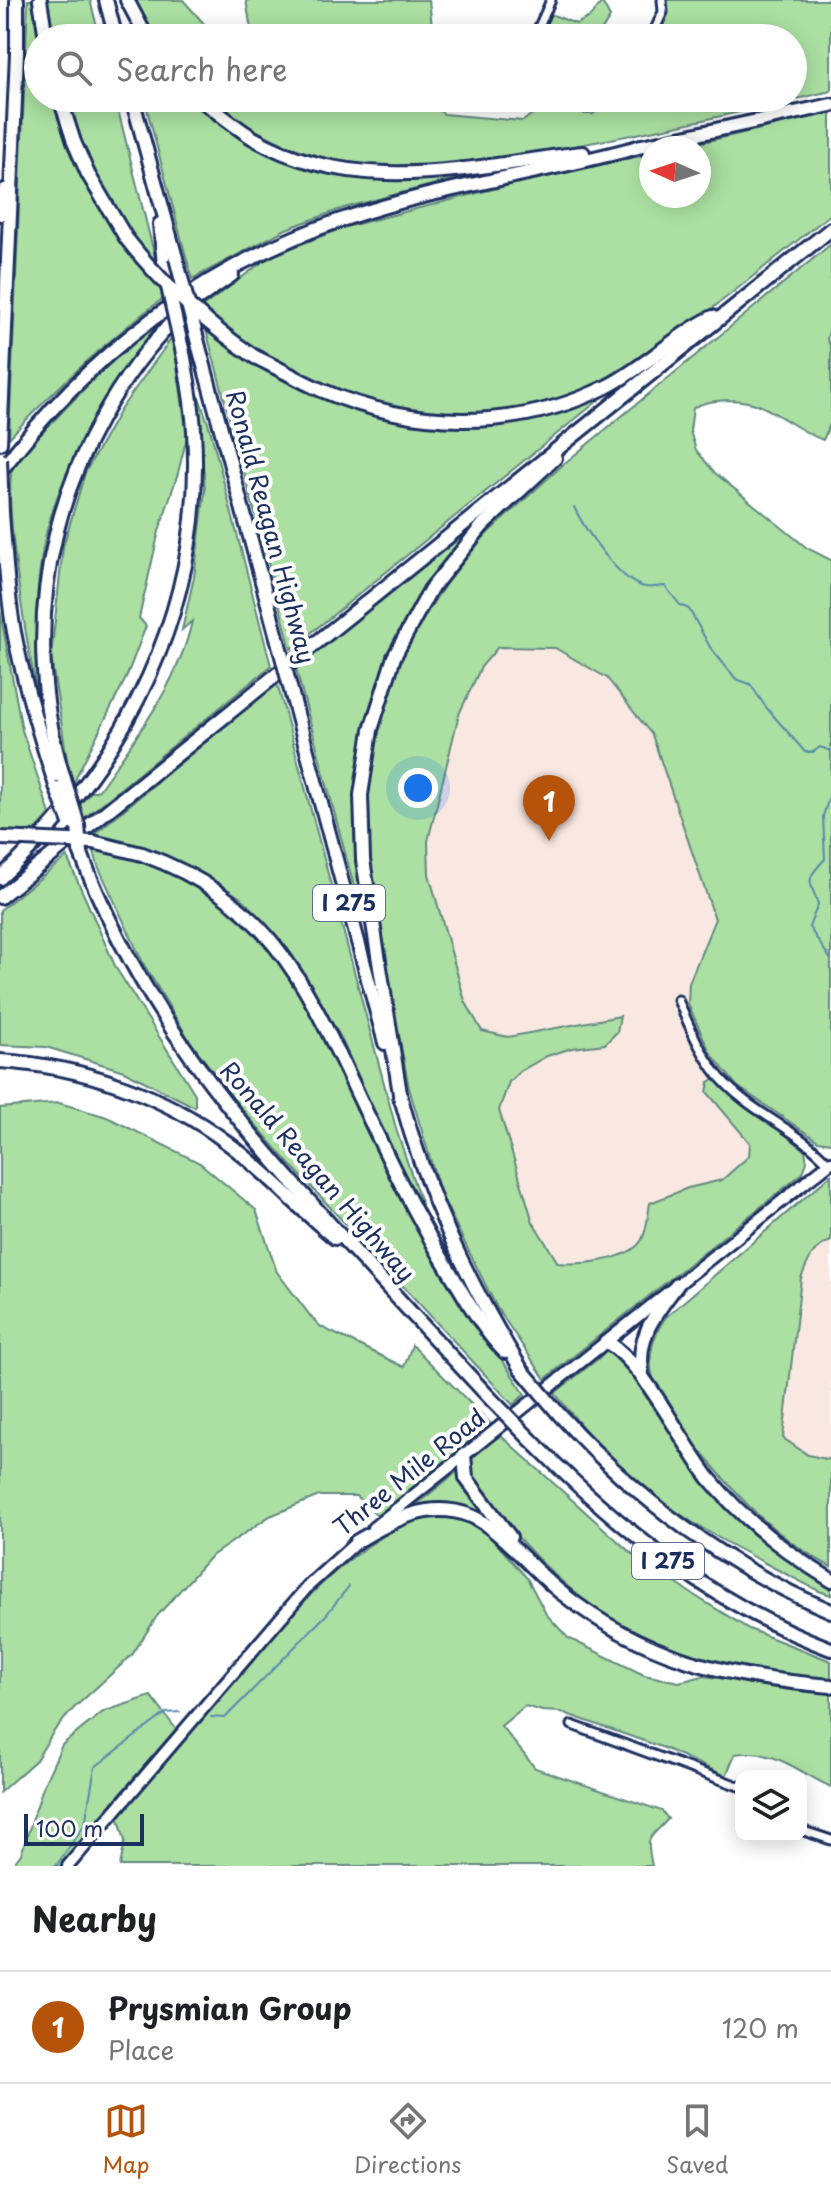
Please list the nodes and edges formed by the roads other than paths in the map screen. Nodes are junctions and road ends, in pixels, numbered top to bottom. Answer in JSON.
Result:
{"nodes":[{"id":1,"x":17,"y":0,"type":"edge"},
{"id":2,"x":40,"y":0,"type":"edge"},
{"id":3,"x":106,"y":0,"type":"edge"},
{"id":4,"x":127,"y":0,"type":"edge"},
{"id":5,"x":551,"y":0,"type":"edge"},
{"id":6,"x":662,"y":0,"type":"edge"},
{"id":7,"x":44,"y":24,"type":"edge"},
{"id":8,"x":112,"y":24,"type":"edge"},
{"id":9,"x":140,"y":24,"type":"edge"},
{"id":10,"x":540,"y":24,"type":"edge"},
{"id":11,"x":657,"y":24,"type":"edge"},
{"id":12,"x":831,"y":105,"type":"edge"},
{"id":13,"x":807,"y":110,"type":"edge"},
{"id":14,"x":65,"y":112,"type":"edge"},
{"id":15,"x":136,"y":112,"type":"edge"},
{"id":16,"x":217,"y":112,"type":"edge"},
{"id":17,"x":799,"y":112,"type":"edge"},
{"id":18,"x":688,"y":136,"type":"edge"},
{"id":19,"x":639,"y":146,"type":"edge"},
{"id":20,"x":639,"y":147,"type":"edge"},
{"id":21,"x":12,"y":160,"type":"junction"},
{"id":22,"x":158,"y":200,"type":"junction"},
{"id":23,"x":0,"y":214,"type":"edge"},
{"id":24,"x":831,"y":229,"type":"edge"},
{"id":25,"x":263,"y":252,"type":"junction"},
{"id":26,"x":731,"y":308,"type":"junction"},
{"id":27,"x":0,"y":430,"type":"edge"},
{"id":28,"x":575,"y":435,"type":"junction"},
{"id":29,"x":0,"y":443,"type":"edge"},
{"id":30,"x":0,"y":459,"type":"edge"},
{"id":31,"x":0,"y":472,"type":"edge"},
{"id":32,"x":2,"y":513,"type":"edge"},
{"id":33,"x":61,"y":784,"type":"junction"},
{"id":34,"x":0,"y":838,"type":"edge"},
{"id":35,"x":0,"y":878,"type":"edge"},
{"id":36,"x":0,"y":897,"type":"edge"},
{"id":37,"x":678,"y":1000,"type":"dead end"},
{"id":38,"x":0,"y":1061,"type":"edge"},
{"id":39,"x":401,"y":1100,"type":"junction"},
{"id":40,"x":830,"y":1163,"type":"edge"},
{"id":41,"x":369,"y":1267,"type":"junction"},
{"id":42,"x":677,"y":1285,"type":"junction"},
{"id":43,"x":606,"y":1342,"type":"junction"},
{"id":44,"x":521,"y":1369,"type":"junction"},
{"id":45,"x":644,"y":1380,"type":"junction"},
{"id":46,"x":464,"y":1455,"type":"junction"},
{"id":47,"x":356,"y":1542,"type":"junction"},
{"id":48,"x":528,"y":1562,"type":"junction"},
{"id":49,"x":831,"y":1580,"type":"edge"},
{"id":50,"x":831,"y":1611,"type":"edge"},
{"id":51,"x":831,"y":1649,"type":"edge"},
{"id":52,"x":831,"y":1686,"type":"edge"},
{"id":53,"x":572,"y":1725,"type":"dead end"},
{"id":54,"x":735,"y":1785,"type":"edge"},
{"id":55,"x":807,"y":1832,"type":"edge"},
{"id":56,"x":831,"y":1840,"type":"edge"},
{"id":57,"x":68,"y":1866,"type":"edge"}],
"edges":[{"from":1,"to":21,"type":"highway"},
{"from":2,"to":7,"type":"highway"},
{"from":3,"to":8,"type":"highway"},
{"from":4,"to":9,"type":"highway"},
{"from":5,"to":10,"type":"street"},
{"from":6,"to":11,"type":"street"},
{"from":12,"to":13,"type":"highway"},
{"from":14,"to":26,"type":"highway","bridge":true},
{"from":15,"to":22,"type":"highway","name":"Ronald Reagan Highway","number":"I 275"},
{"from":16,"to":19,"type":"highway"},
{"from":17,"to":18,"type":"highway"},
{"from":20,"to":25,"type":"highway"},
{"from":21,"to":23,"type":"highway"},
{"from":21,"to":27,"type":"highway"},
{"from":22,"to":35,"type":"highway","bridge":true},
{"from":22,"to":39,"type":"highway","name":"Ronald Reagan Highway","number":"I 275","bridge":true},
{"from":24,"to":26,"type":"highway"},
{"from":25,"to":31,"type":"highway"},
{"from":25,"to":33,"type":"highway"},
{"from":26,"to":28,"type":"highway"},
{"from":27,"to":29,"type":"highway"},
{"from":28,"to":36,"type":"highway"},
{"from":28,"to":39,"type":"highway"},
{"from":30,"to":32,"type":"highway","name":"Ronald Reagan Highway","number":"I 275","bridge":true},
{"from":32,"to":33,"type":"highway","name":"Ronald Reagan Highway","number":"I 275"},
{"from":33,"to":41,"type":"highway","name":"Ronald Reagan Highway","number":"I 275","bridge":true},
{"from":34,"to":44,"type":"highway","bridge":true},
{"from":37,"to":40,"type":"street"},
{"from":38,"to":41,"type":"highway"},
{"from":39,"to":44,"type":"highway","name":"Ronald Reagan Highway","number":"I 275"},
{"from":40,"to":42,"type":"street","name":"Three Mile Road"},
{"from":41,"to":51,"type":"highway","name":"Ronald Reagan Highway","number":"I 275","bridge":true},
{"from":42,"to":43,"type":"street","name":"Three Mile Road"},
{"from":42,"to":45,"type":"highway"},
{"from":43,"to":45,"type":"highway"},
{"from":43,"to":46,"type":"street","name":"Three Mile Road"},
{"from":44,"to":50,"type":"highway","number":"I 275","bridge":true},
{"from":45,"to":49,"type":"highway"},
{"from":46,"to":47,"type":"street","name":"Three Mile Road"},
{"from":46,"to":48,"type":"highway"},
{"from":47,"to":48,"type":"highway"},
{"from":47,"to":57,"type":"street","name":"Three Mile Road"},
{"from":48,"to":52,"type":"highway"},
{"from":53,"to":54,"type":"street"},
{"from":55,"to":56,"type":"street"}]}
